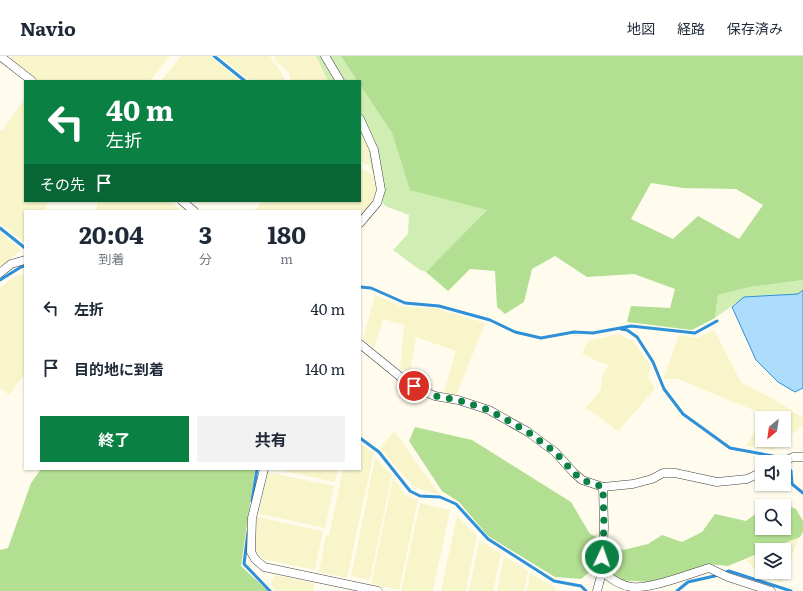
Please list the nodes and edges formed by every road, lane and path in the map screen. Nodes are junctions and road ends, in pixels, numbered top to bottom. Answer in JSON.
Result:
{"nodes":[{"id":1,"x":0,"y":56,"type":"edge"},
{"id":2,"x":324,"y":56,"type":"edge"},
{"id":3,"x":31,"y":80,"type":"edge"},
{"id":4,"x":339,"y":80,"type":"edge"},
{"id":5,"x":361,"y":121,"type":"edge"},
{"id":6,"x":183,"y":202,"type":"edge"},
{"id":7,"x":193,"y":210,"type":"edge"},
{"id":8,"x":361,"y":222,"type":"edge"},
{"id":9,"x":24,"y":260,"type":"edge"},
{"id":10,"x":0,"y":273,"type":"edge"},
{"id":11,"x":361,"y":345,"type":"edge"},
{"id":12,"x":803,"y":457,"type":"edge"},
{"id":13,"x":791,"y":458,"type":"edge"},
{"id":14,"x":264,"y":470,"type":"edge"},
{"id":15,"x":755,"y":475,"type":"edge"},
{"id":16,"x":603,"y":487,"type":"junction"},
{"id":17,"x":602,"y":572,"type":"junction"},
{"id":18,"x":378,"y":591,"type":"edge"},
{"id":19,"x":597,"y":591,"type":"edge"},
{"id":20,"x":771,"y":591,"type":"edge"}],
"edges":[{"from":1,"to":3,"type":"street"},
{"from":2,"to":4,"type":"street"},
{"from":5,"to":8,"type":"street"},
{"from":6,"to":7,"type":"street"},
{"from":9,"to":10,"type":"street"},
{"from":11,"to":16,"type":"street"},
{"from":12,"to":13,"type":"street"},
{"from":14,"to":18,"type":"street"},
{"from":15,"to":16,"type":"street"},
{"from":16,"to":17,"type":"street"},
{"from":17,"to":19,"type":"street"},
{"from":17,"to":20,"type":"street"}]}
